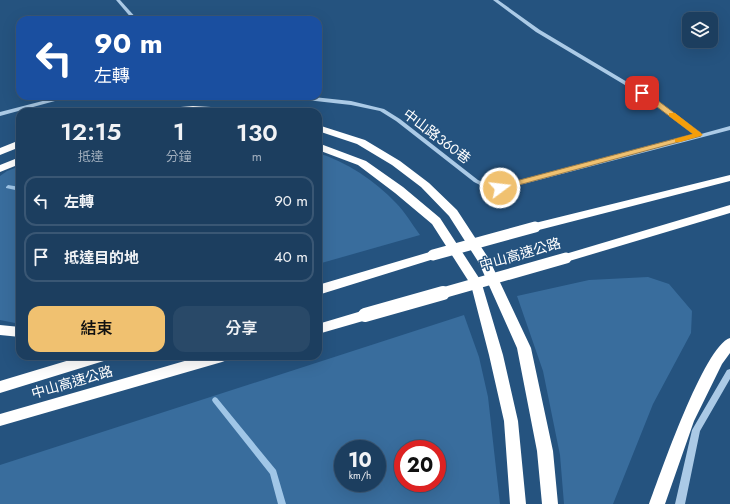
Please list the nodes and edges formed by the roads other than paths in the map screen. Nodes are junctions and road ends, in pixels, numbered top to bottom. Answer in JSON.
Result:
{"nodes":[{"id":1,"x":118,"y":0,"type":"edge"},
{"id":2,"x":495,"y":0,"type":"edge"},
{"id":3,"x":132,"y":16,"type":"edge"},
{"id":4,"x":50,"y":100,"type":"edge"},
{"id":5,"x":322,"y":100,"type":"edge"},
{"id":6,"x":22,"y":108,"type":"edge"},
{"id":7,"x":16,"y":110,"type":"edge"},
{"id":8,"x":0,"y":114,"type":"edge"},
{"id":9,"x":730,"y":128,"type":"edge"},
{"id":10,"x":322,"y":129,"type":"edge"},
{"id":11,"x":699,"y":135,"type":"junction"},
{"id":12,"x":16,"y":145,"type":"edge"},
{"id":13,"x":322,"y":148,"type":"edge"},
{"id":14,"x":0,"y":152,"type":"edge"},
{"id":15,"x":16,"y":162,"type":"edge"},
{"id":16,"x":0,"y":169,"type":"edge"},
{"id":17,"x":730,"y":178,"type":"edge"},
{"id":18,"x":730,"y":209,"type":"edge"},
{"id":19,"x":434,"y":255,"type":"junction"},
{"id":20,"x":322,"y":284,"type":"edge"},
{"id":21,"x":322,"y":289,"type":"edge"},
{"id":22,"x":322,"y":328,"type":"edge"},
{"id":23,"x":0,"y":330,"type":"edge"},
{"id":24,"x":16,"y":332,"type":"edge"},
{"id":25,"x":730,"y":343,"type":"edge"},
{"id":26,"x":88,"y":360,"type":"edge"},
{"id":27,"x":208,"y":360,"type":"edge"},
{"id":28,"x":730,"y":372,"type":"edge"},
{"id":29,"x":0,"y":386,"type":"edge"},
{"id":30,"x":0,"y":420,"type":"edge"},
{"id":31,"x":518,"y":504,"type":"edge"},
{"id":32,"x":550,"y":504,"type":"edge"},
{"id":33,"x":657,"y":504,"type":"edge"},
{"id":34,"x":680,"y":504,"type":"edge"}],
"edges":[{"from":1,"to":3,"type":"street"},
{"from":2,"to":11,"type":"street"},
{"from":4,"to":6,"type":"street"},
{"from":5,"to":11,"type":"street","name":"中山路360巷"},
{"from":7,"to":8,"type":"street"},
{"from":9,"to":11,"type":"street","name":"中山路360巷"},
{"from":10,"to":32,"type":"highway"},
{"from":12,"to":14,"type":"highway"},
{"from":13,"to":31,"type":"highway"},
{"from":15,"to":16,"type":"highway"},
{"from":17,"to":19,"type":"highway","name":"中山高速公路","bridge":true},
{"from":18,"to":22,"type":"highway","name":"中山高速公路","bridge":true},
{"from":19,"to":20,"type":"highway"},
{"from":19,"to":21,"type":"highway","name":"中山高速公路"},
{"from":23,"to":24,"type":"highway"},
{"from":25,"to":33,"type":"highway"},
{"from":26,"to":29,"type":"highway","name":"中山高速公路"},
{"from":27,"to":30,"type":"highway","name":"中山高速公路"},
{"from":28,"to":34,"type":"street"}]}
